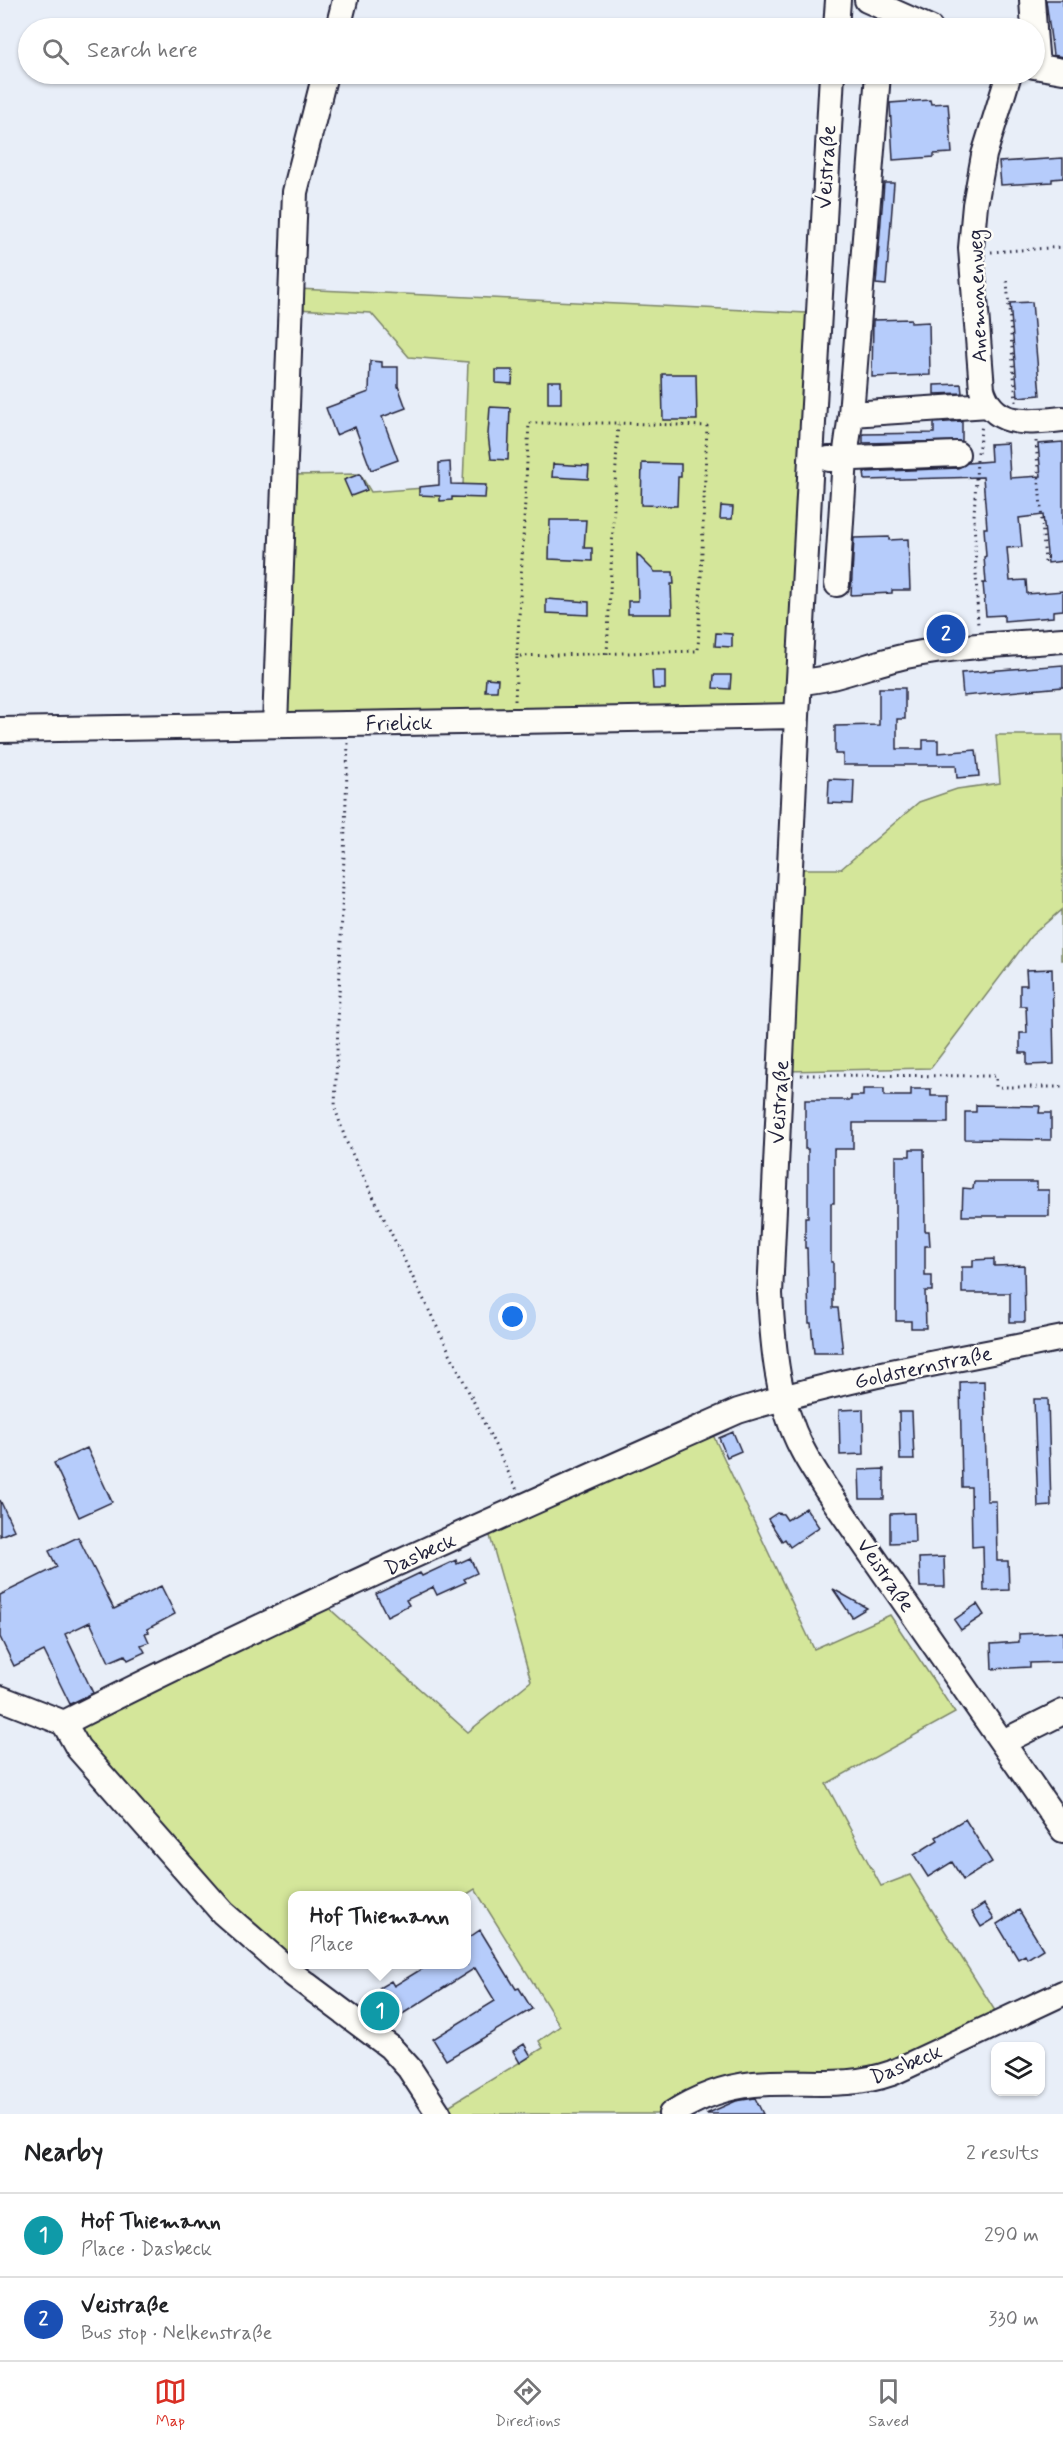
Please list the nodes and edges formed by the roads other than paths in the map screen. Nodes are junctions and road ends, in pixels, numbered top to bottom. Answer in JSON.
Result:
{"nodes":[{"id":1,"x":345,"y":0,"type":"edge"},
{"id":2,"x":838,"y":0,"type":"edge"},
{"id":3,"x":1032,"y":0,"type":"edge"},
{"id":4,"x":878,"y":12,"type":"edge"},
{"id":5,"x":340,"y":18,"type":"edge"},
{"id":6,"x":837,"y":18,"type":"edge"},
{"id":7,"x":898,"y":18,"type":"edge"},
{"id":8,"x":1033,"y":18,"type":"edge"},
{"id":9,"x":1045,"y":68,"type":"edge"},
{"id":10,"x":1063,"y":71,"type":"edge"},
{"id":11,"x":322,"y":84,"type":"edge"},
{"id":12,"x":831,"y":84,"type":"edge"},
{"id":13,"x":877,"y":84,"type":"edge"},
{"id":14,"x":1006,"y":84,"type":"edge"},
{"id":15,"x":990,"y":407,"type":"junction"},
{"id":16,"x":851,"y":414,"type":"junction"},
{"id":17,"x":1063,"y":419,"type":"edge"},
{"id":18,"x":957,"y":454,"type":"dead end"},
{"id":19,"x":845,"y":458,"type":"junction"},
{"id":20,"x":812,"y":459,"type":"junction"},
{"id":21,"x":837,"y":584,"type":"dead end"},
{"id":22,"x":1063,"y":640,"type":"edge"},
{"id":23,"x":799,"y":682,"type":"junction"},
{"id":24,"x":797,"y":716,"type":"junction"},
{"id":25,"x":275,"y":725,"type":"junction"},
{"id":26,"x":0,"y":730,"type":"edge"},
{"id":27,"x":1063,"y":1338,"type":"edge"},
{"id":28,"x":783,"y":1398,"type":"junction"},
{"id":29,"x":0,"y":1698,"type":"edge"},
{"id":30,"x":1063,"y":1712,"type":"edge"},
{"id":31,"x":64,"y":1723,"type":"junction"},
{"id":32,"x":1003,"y":1742,"type":"junction"},
{"id":33,"x":1063,"y":1830,"type":"edge"},
{"id":34,"x":1063,"y":1993,"type":"edge"},
{"id":35,"x":439,"y":2114,"type":"edge"},
{"id":36,"x":671,"y":2114,"type":"edge"}],
"edges":[{"from":1,"to":5,"type":"street"},
{"from":2,"to":6,"type":"street"},
{"from":3,"to":8,"type":"street"},
{"from":4,"to":7,"type":"street"},
{"from":9,"to":10,"type":"street"},
{"from":11,"to":25,"type":"street"},
{"from":12,"to":20,"type":"street","name":"Veistraße"},
{"from":13,"to":16,"type":"street"},
{"from":14,"to":15,"type":"street","name":"Anemonenweg"},
{"from":15,"to":16,"type":"street"},
{"from":15,"to":17,"type":"street"},
{"from":16,"to":19,"type":"street"},
{"from":18,"to":19,"type":"street"},
{"from":19,"to":20,"type":"street"},
{"from":19,"to":21,"type":"street"},
{"from":20,"to":23,"type":"street","name":"Veistraße"},
{"from":22,"to":23,"type":"street"},
{"from":23,"to":24,"type":"street","name":"Veistraße"},
{"from":24,"to":25,"type":"street","name":"Frielick"},
{"from":24,"to":28,"type":"street","name":"Veistraße"},
{"from":25,"to":26,"type":"street","name":"Frielick"},
{"from":27,"to":28,"type":"street","name":"Goldsternstraße"},
{"from":28,"to":31,"type":"street","name":"Dasbeck"},
{"from":28,"to":32,"type":"street","name":"Veistraße"},
{"from":29,"to":31,"type":"street"},
{"from":30,"to":32,"type":"street"},
{"from":31,"to":35,"type":"street"},
{"from":32,"to":33,"type":"street","name":"Veistraße"},
{"from":34,"to":36,"type":"street","name":"Dasbeck"}]}
